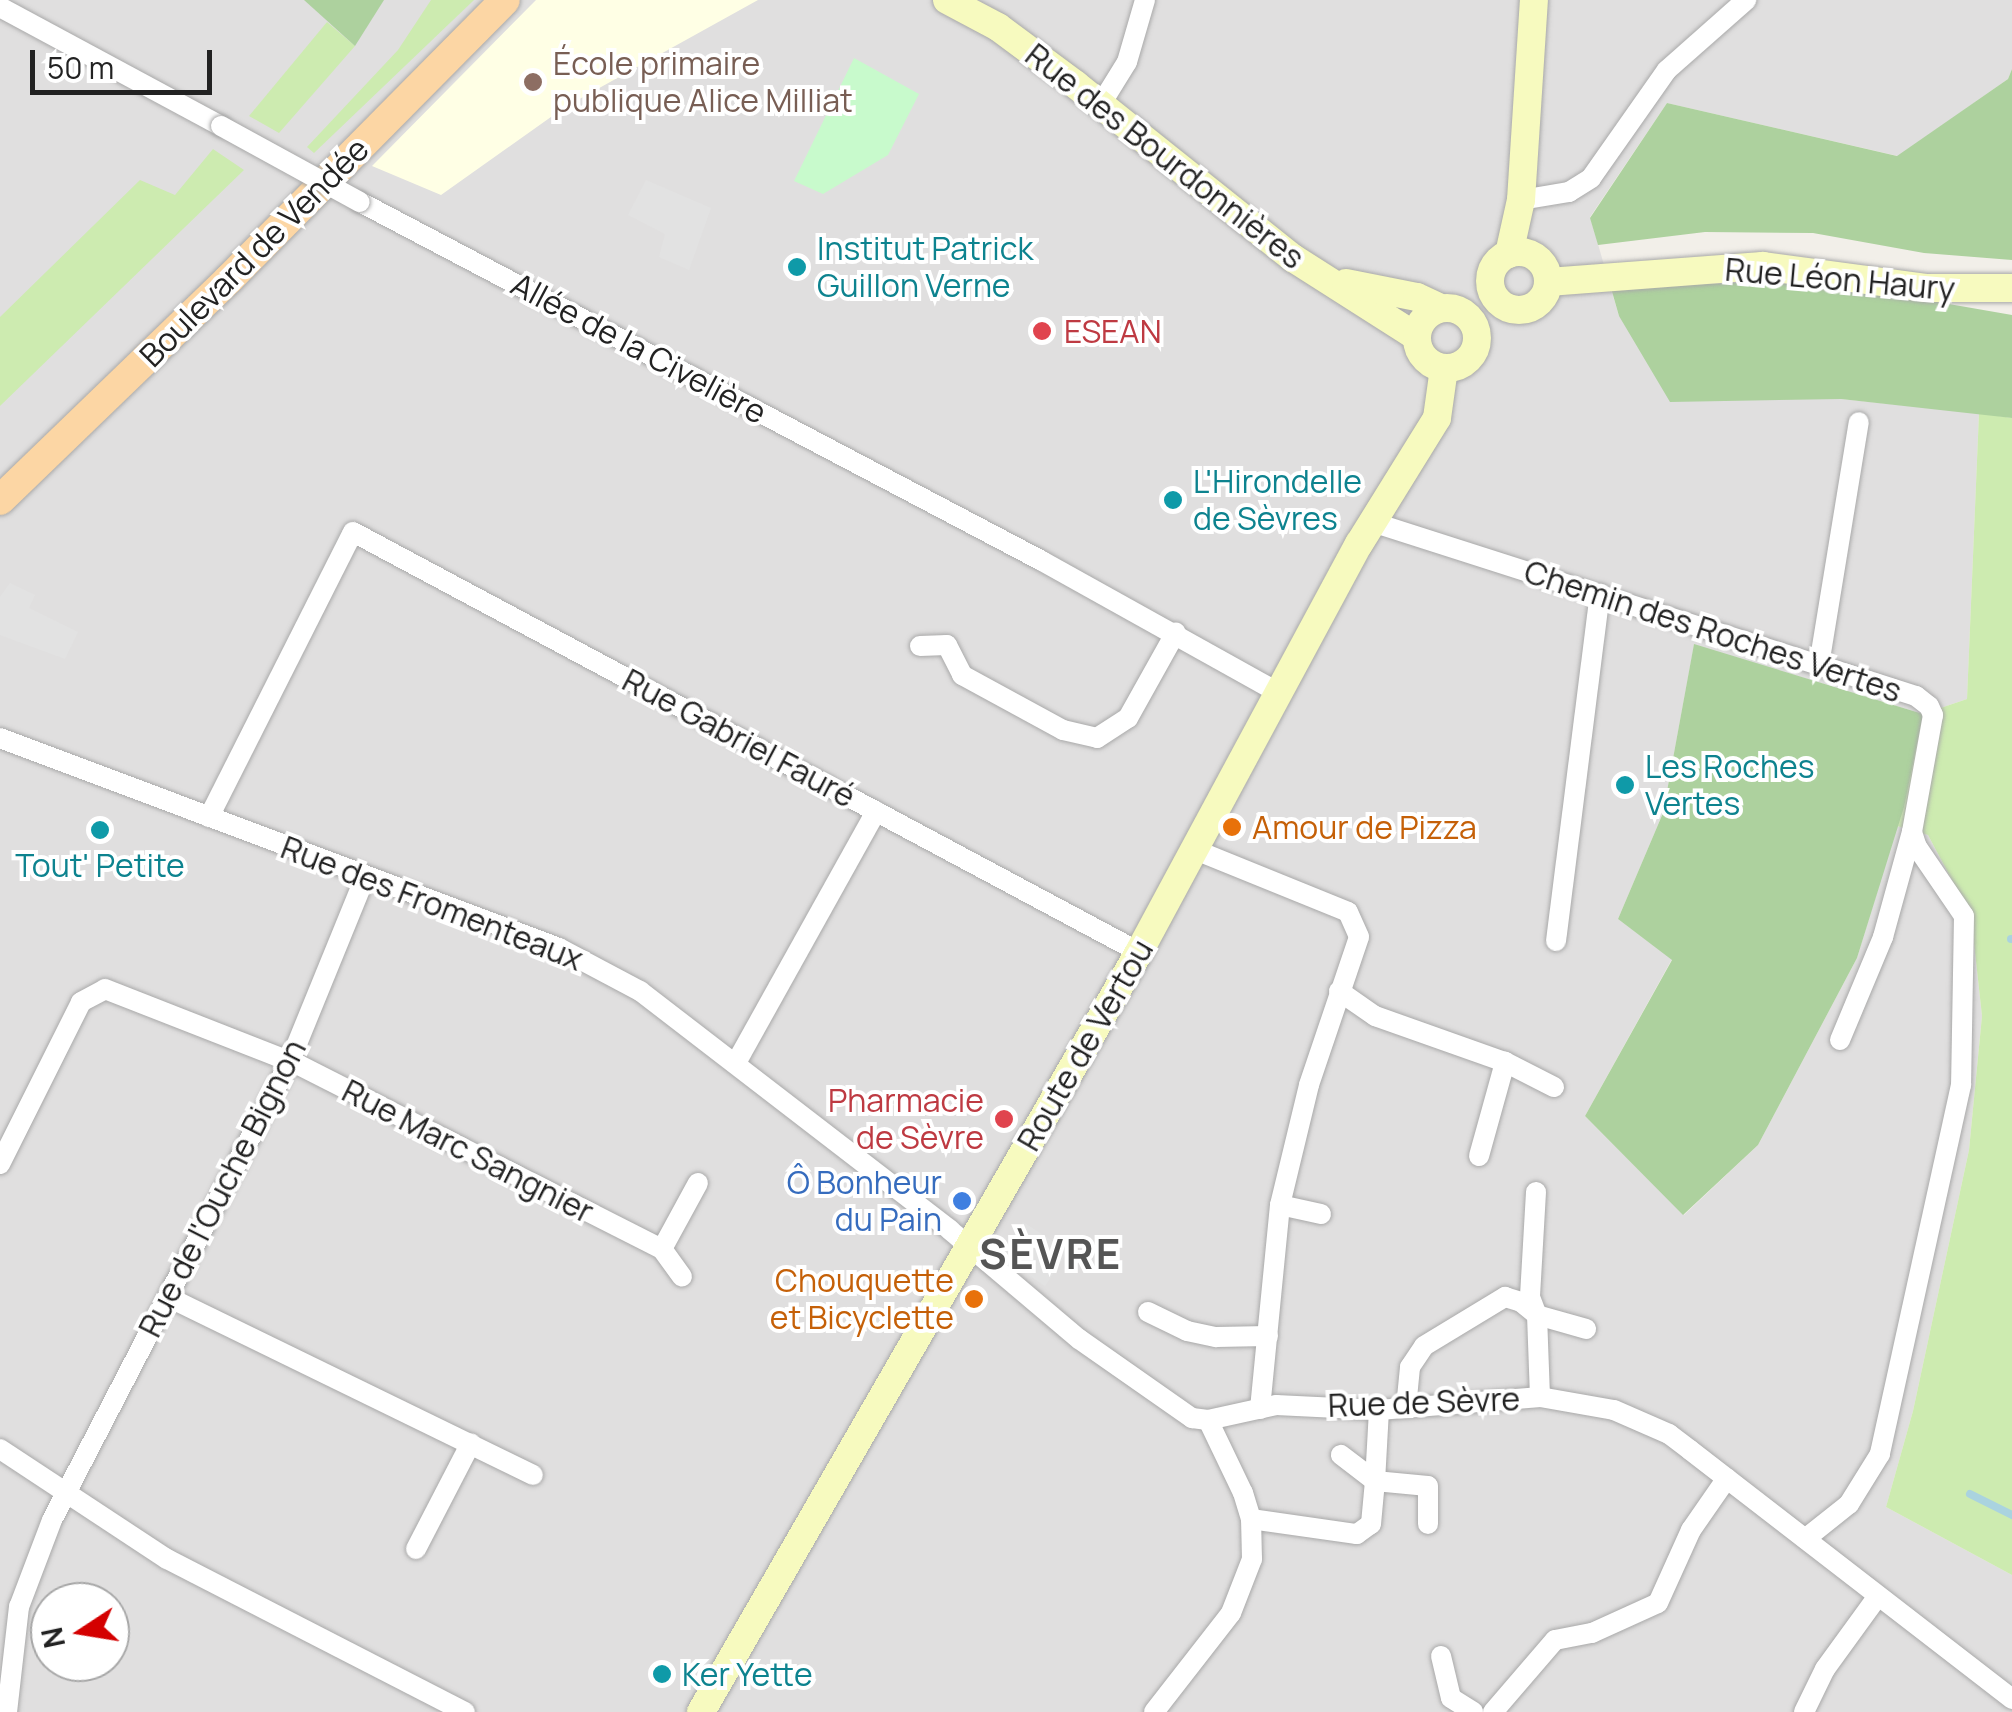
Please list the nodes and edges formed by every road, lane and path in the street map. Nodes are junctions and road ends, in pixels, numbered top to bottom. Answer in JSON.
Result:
{"nodes":[{"id":1,"x":506,"y":0,"type":"edge"},
{"id":2,"x":947,"y":0,"type":"edge"},
{"id":3,"x":976,"y":0,"type":"edge"},
{"id":4,"x":1145,"y":0,"type":"edge"},
{"id":5,"x":1534,"y":0,"type":"edge"},
{"id":6,"x":1746,"y":0,"type":"edge"},
{"id":7,"x":0,"y":8,"type":"edge"},
{"id":8,"x":998,"y":27,"type":"junction"},
{"id":9,"x":1101,"y":104,"type":"junction"},
{"id":10,"x":1520,"y":200,"type":"junction"},
{"id":11,"x":1509,"y":254,"type":"junction"},
{"id":12,"x":1489,"y":276,"type":"junction"},
{"id":13,"x":1335,"y":281,"type":"junction"},
{"id":14,"x":1548,"y":282,"type":"junction"},
{"id":15,"x":2009,"y":288,"type":"edge"},
{"id":16,"x":1446,"y":307,"type":"junction"},
{"id":17,"x":1515,"y":310,"type":"junction"},
{"id":18,"x":1478,"y":334,"type":"junction"},
{"id":19,"x":1417,"y":336,"type":"junction"},
{"id":20,"x":1444,"y":368,"type":"junction"},
{"id":21,"x":1859,"y":422,"type":"dead end"},
{"id":22,"x":0,"y":500,"type":"edge"},
{"id":23,"x":1372,"y":522,"type":"junction"},
{"id":24,"x":1600,"y":594,"type":"junction"},
{"id":25,"x":1176,"y":632,"type":"junction"},
{"id":26,"x":920,"y":646,"type":"dead end"},
{"id":27,"x":1818,"y":665,"type":"junction"},
{"id":28,"x":1276,"y":691,"type":"junction"},
{"id":29,"x":0,"y":738,"type":"edge"},
{"id":30,"x":876,"y":811,"type":"junction"},
{"id":31,"x":210,"y":817,"type":"junction"},
{"id":32,"x":1912,"y":832,"type":"junction"},
{"id":33,"x":1193,"y":849,"type":"junction"},
{"id":34,"x":365,"y":877,"type":"junction"},
{"id":35,"x":1556,"y":942,"type":"dead end"},
{"id":36,"x":1138,"y":952,"type":"junction"},
{"id":37,"x":1340,"y":991,"type":"junction"},
{"id":38,"x":1840,"y":1040,"type":"dead end"},
{"id":39,"x":290,"y":1061,"type":"junction"},
{"id":40,"x":1504,"y":1062,"type":"junction"},
{"id":41,"x":736,"y":1063,"type":"junction"},
{"id":42,"x":1554,"y":1087,"type":"dead end"},
{"id":43,"x":1478,"y":1156,"type":"dead end"},
{"id":44,"x":0,"y":1163,"type":"edge"},
{"id":45,"x":698,"y":1184,"type":"dead end"},
{"id":46,"x":1536,"y":1192,"type":"dead end"},
{"id":47,"x":1280,"y":1205,"type":"junction"},
{"id":48,"x":1321,"y":1214,"type":"dead end"},
{"id":49,"x":969,"y":1246,"type":"junction"},
{"id":50,"x":662,"y":1249,"type":"junction"},
{"id":51,"x":682,"y":1276,"type":"dead end"},
{"id":52,"x":168,"y":1297,"type":"junction"},
{"id":53,"x":1148,"y":1312,"type":"dead end"},
{"id":54,"x":1537,"y":1315,"type":"junction"},
{"id":55,"x":1586,"y":1329,"type":"dead end"},
{"id":56,"x":1268,"y":1336,"type":"junction"},
{"id":57,"x":1540,"y":1398,"type":"junction"},
{"id":58,"x":1406,"y":1408,"type":"junction"},
{"id":59,"x":1260,"y":1409,"type":"junction"},
{"id":60,"x":1379,"y":1410,"type":"junction"},
{"id":61,"x":1208,"y":1420,"type":"junction"},
{"id":62,"x":471,"y":1443,"type":"junction"},
{"id":63,"x":0,"y":1450,"type":"edge"},
{"id":64,"x":1341,"y":1455,"type":"dead end"},
{"id":65,"x":533,"y":1474,"type":"dead end"},
{"id":66,"x":1727,"y":1478,"type":"junction"},
{"id":67,"x":1375,"y":1481,"type":"junction"},
{"id":68,"x":68,"y":1494,"type":"junction"},
{"id":69,"x":1251,"y":1519,"type":"junction"},
{"id":70,"x":1428,"y":1524,"type":"dead end"},
{"id":71,"x":1805,"y":1539,"type":"junction"},
{"id":72,"x":416,"y":1549,"type":"dead end"},
{"id":73,"x":1878,"y":1596,"type":"junction"},
{"id":74,"x":1441,"y":1656,"type":"dead end"},
{"id":75,"x":2012,"y":1699,"type":"edge"},
{"id":76,"x":8,"y":1712,"type":"edge"},
{"id":77,"x":465,"y":1712,"type":"edge"},
{"id":78,"x":702,"y":1712,"type":"edge"},
{"id":79,"x":1154,"y":1712,"type":"edge"},
{"id":80,"x":1473,"y":1712,"type":"edge"},
{"id":81,"x":1494,"y":1712,"type":"edge"},
{"id":82,"x":1804,"y":1712,"type":"edge"}],
"edges":[{"from":1,"to":22,"type":"main road","name":"Boulevard de Vendée"},
{"from":2,"to":8,"type":"main road","name":"Rue des Bourdonnières"},
{"from":3,"to":8,"type":"main road","name":"Rue des Bourdonnières"},
{"from":4,"to":9,"type":"street"},
{"from":5,"to":10,"type":"main road"},
{"from":6,"to":10,"type":"street"},
{"from":7,"to":25,"type":"street","name":"Allée de la Civelière","bridge":true},
{"from":8,"to":9,"type":"main road","name":"Rue des Bourdonnières"},
{"from":9,"to":13,"type":"main road","name":"Rue des Bourdonnières"},
{"from":10,"to":11,"type":"main road"},
{"from":11,"to":12,"type":"main road"},
{"from":11,"to":14,"type":"main road"},
{"from":12,"to":16,"type":"main road"},
{"from":12,"to":17,"type":"main road"},
{"from":13,"to":16,"type":"main road","name":"Rue des Bourdonnières"},
{"from":13,"to":19,"type":"main road","name":"Rue des Bourdonnières"},
{"from":14,"to":15,"type":"main road","name":"Rue Léon Haury"},
{"from":14,"to":17,"type":"main road"},
{"from":16,"to":18,"type":"main road"},
{"from":16,"to":19,"type":"main road"},
{"from":17,"to":18,"type":"main road"},
{"from":18,"to":20,"type":"main road"},
{"from":19,"to":20,"type":"main road"},
{"from":20,"to":23,"type":"main road","name":"Route de Vertou"},
{"from":21,"to":27,"type":"street"},
{"from":23,"to":24,"type":"street","name":"Chemin des Roches Vertes"},
{"from":23,"to":28,"type":"main road","name":"Route de Vertou"},
{"from":24,"to":27,"type":"street","name":"Chemin des Roches Vertes"},
{"from":24,"to":35,"type":"street"},
{"from":25,"to":26,"type":"street"},
{"from":25,"to":28,"type":"street","name":"Allée de la Civelière"},
{"from":27,"to":32,"type":"street","name":"Chemin des Roches Vertes"},
{"from":28,"to":33,"type":"main road","name":"Route de Vertou"},
{"from":29,"to":31,"type":"street","name":"Rue des Fromenteaux"},
{"from":30,"to":31,"type":"street","name":"Rue Gabriel Fauré"},
{"from":30,"to":36,"type":"street","name":"Rue Gabriel Fauré"},
{"from":30,"to":41,"type":"street"},
{"from":31,"to":34,"type":"street","name":"Rue des Fromenteaux"},
{"from":32,"to":38,"type":"street","name":"Chemin des Roches Vertes"},
{"from":32,"to":71,"type":"street"},
{"from":33,"to":36,"type":"main road","name":"Route de Vertou"},
{"from":33,"to":37,"type":"street"},
{"from":34,"to":39,"type":"street","name":"Rue de l'Ouche Bignon"},
{"from":34,"to":41,"type":"street","name":"Rue des Fromenteaux"},
{"from":36,"to":49,"type":"main road","name":"Route de Vertou"},
{"from":37,"to":40,"type":"street"},
{"from":37,"to":47,"type":"street"},
{"from":39,"to":44,"type":"street","name":"Rue Marc Sangnier"},
{"from":39,"to":50,"type":"street","name":"Rue Marc Sangnier"},
{"from":39,"to":52,"type":"street","name":"Rue de l'Ouche Bignon"},
{"from":40,"to":42,"type":"street"},
{"from":40,"to":43,"type":"street"},
{"from":41,"to":49,"type":"street","name":"Rue des Fromenteaux"},
{"from":45,"to":50,"type":"street"},
{"from":46,"to":54,"type":"street"},
{"from":47,"to":48,"type":"street"},
{"from":47,"to":56,"type":"street"},
{"from":49,"to":61,"type":"street"},
{"from":49,"to":78,"type":"main road","name":"Route de Vertou"},
{"from":50,"to":51,"type":"street","name":"Rue Marc Sangnier"},
{"from":52,"to":62,"type":"street"},
{"from":52,"to":68,"type":"street","name":"Rue de l'Ouche Bignon"},
{"from":53,"to":56,"type":"street"},
{"from":54,"to":55,"type":"street"},
{"from":54,"to":57,"type":"street"},
{"from":54,"to":58,"type":"street"},
{"from":56,"to":59,"type":"street"},
{"from":57,"to":58,"type":"street","name":"Rue de Sèvre"},
{"from":57,"to":66,"type":"street","name":"Rue de Sèvre"},
{"from":58,"to":60,"type":"street","name":"Rue de Sèvre"},
{"from":59,"to":60,"type":"street","name":"Rue de Sèvre"},
{"from":59,"to":61,"type":"street","name":"Rue de Sèvre"},
{"from":60,"to":67,"type":"street"},
{"from":61,"to":69,"type":"street"},
{"from":62,"to":65,"type":"street"},
{"from":62,"to":72,"type":"street"},
{"from":63,"to":68,"type":"street"},
{"from":64,"to":67,"type":"street"},
{"from":66,"to":71,"type":"street","name":"Rue de Sèvre"},
{"from":66,"to":81,"type":"street"},
{"from":67,"to":69,"type":"street"},
{"from":67,"to":70,"type":"street"},
{"from":68,"to":76,"type":"street","name":"Rue de l'Ouche Bignon"},
{"from":68,"to":77,"type":"street"},
{"from":69,"to":79,"type":"street"},
{"from":71,"to":73,"type":"street","name":"Rue de Sèvre"},
{"from":73,"to":75,"type":"street","name":"Rue de Sèvre"},
{"from":73,"to":82,"type":"street"},
{"from":74,"to":80,"type":"street"}]}
